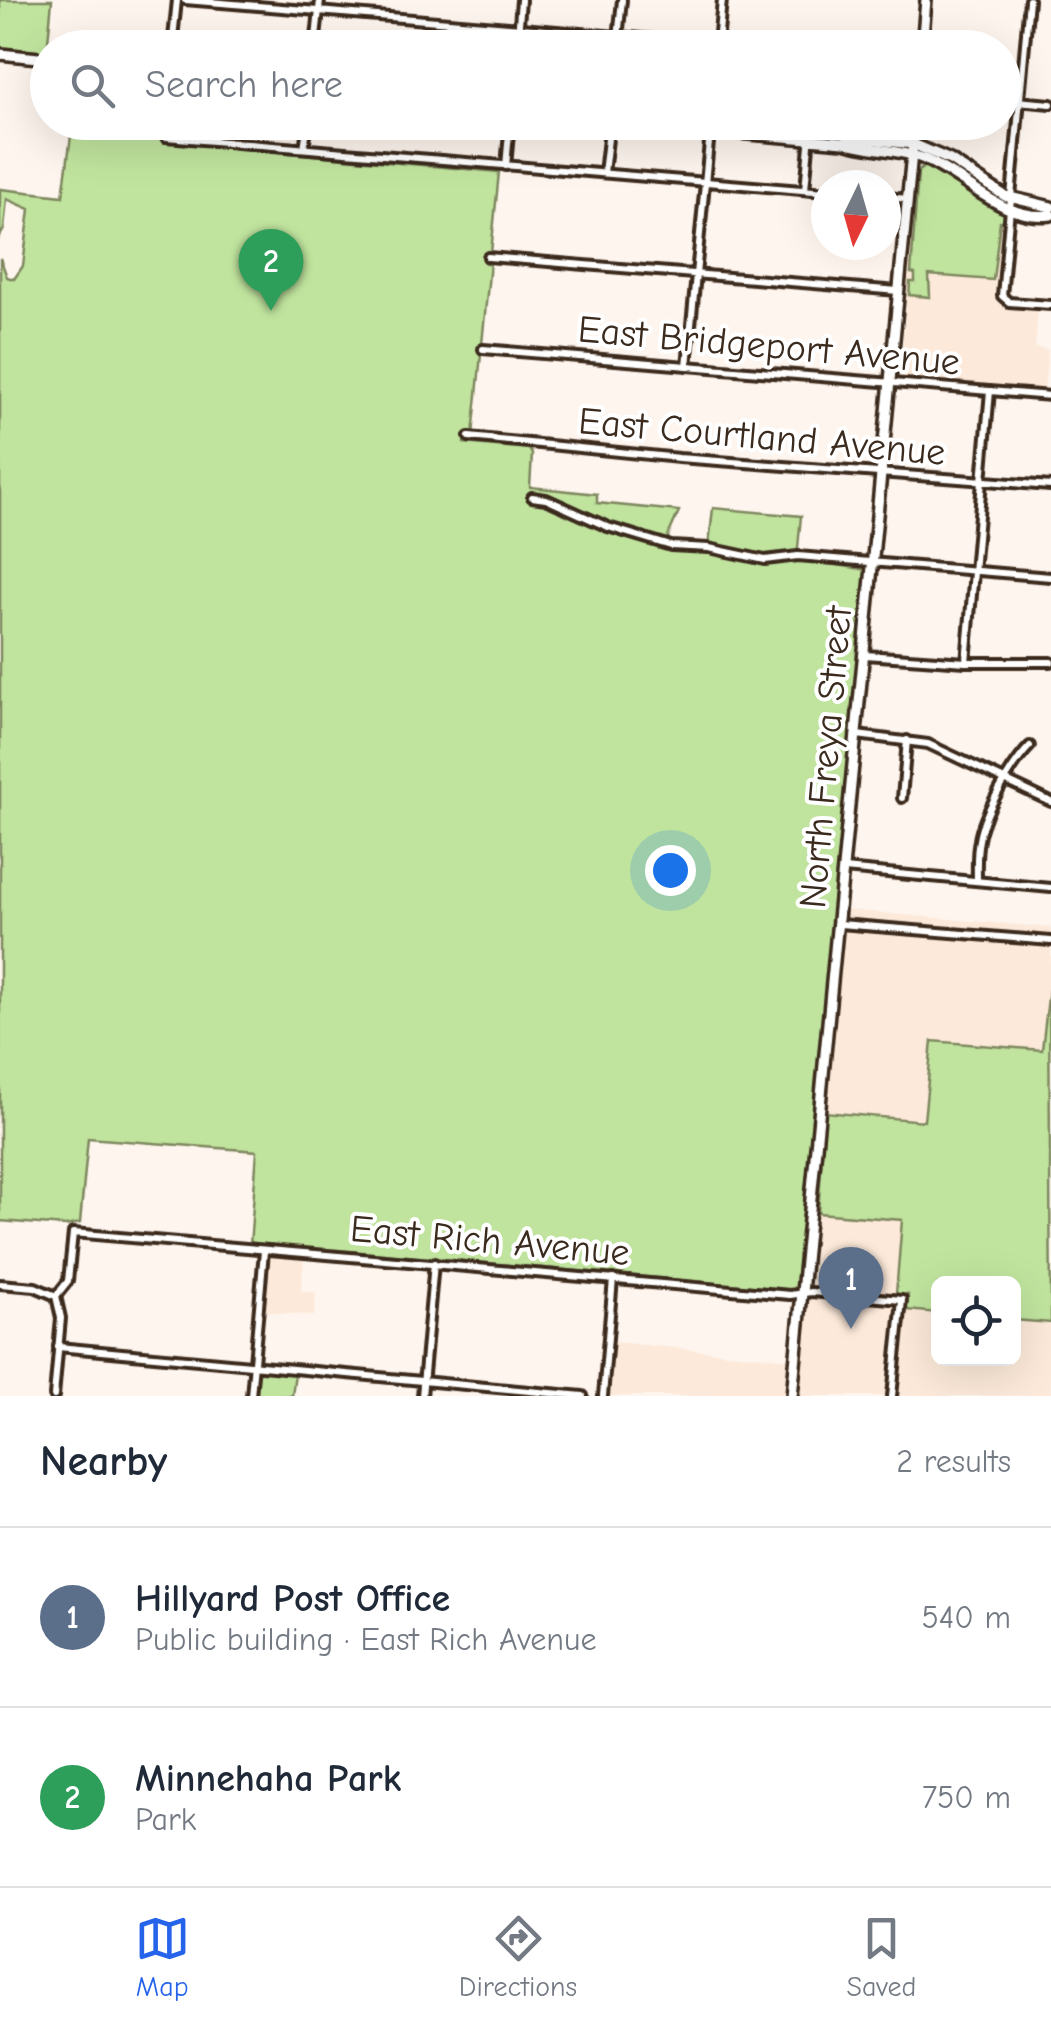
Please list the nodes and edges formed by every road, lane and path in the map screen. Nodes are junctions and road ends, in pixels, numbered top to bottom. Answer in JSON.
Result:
{"nodes":[{"id":1,"x":177,"y":0,"type":"edge"},
{"id":2,"x":185,"y":0,"type":"edge"},
{"id":3,"x":320,"y":0,"type":"edge"},
{"id":4,"x":521,"y":0,"type":"edge"},
{"id":5,"x":622,"y":0,"type":"edge"},
{"id":6,"x":722,"y":0,"type":"edge"},
{"id":7,"x":926,"y":0,"type":"edge"},
{"id":8,"x":1029,"y":0,"type":"edge"},
{"id":9,"x":319,"y":11,"type":"junction"},
{"id":10,"x":519,"y":28,"type":"junction"},
{"id":11,"x":174,"y":30,"type":"edge"},
{"id":12,"x":317,"y":30,"type":"edge"},
{"id":13,"x":544,"y":30,"type":"edge"},
{"id":14,"x":620,"y":30,"type":"edge"},
{"id":15,"x":719,"y":30,"type":"edge"},
{"id":16,"x":924,"y":30,"type":"edge"},
{"id":17,"x":0,"y":54,"type":"edge"},
{"id":18,"x":30,"y":56,"type":"edge"},
{"id":19,"x":1021,"y":90,"type":"edge"},
{"id":20,"x":1021,"y":101,"type":"edge"},
{"id":21,"x":1051,"y":104,"type":"edge"},
{"id":22,"x":194,"y":140,"type":"edge"},
{"id":23,"x":305,"y":140,"type":"edge"},
{"id":24,"x":508,"y":140,"type":"edge"},
{"id":25,"x":607,"y":140,"type":"edge"},
{"id":26,"x":709,"y":140,"type":"edge"},
{"id":27,"x":810,"y":140,"type":"edge"},
{"id":28,"x":827,"y":140,"type":"edge"},
{"id":29,"x":913,"y":140,"type":"edge"},
{"id":30,"x":1017,"y":140,"type":"edge"},
{"id":31,"x":304,"y":148,"type":"junction"},
{"id":32,"x":912,"y":150,"type":"junction"},
{"id":33,"x":506,"y":166,"type":"junction"},
{"id":34,"x":1014,"y":168,"type":"junction"},
{"id":35,"x":604,"y":174,"type":"junction"},
{"id":36,"x":704,"y":182,"type":"junction"},
{"id":37,"x":805,"y":190,"type":"junction"},
{"id":38,"x":811,"y":191,"type":"edge"},
{"id":39,"x":996,"y":191,"type":"junction"},
{"id":40,"x":901,"y":198,"type":"edge"},
{"id":41,"x":908,"y":199,"type":"junction"},
{"id":42,"x":1011,"y":203,"type":"junction"},
{"id":43,"x":1051,"y":211,"type":"edge"},
{"id":44,"x":488,"y":258,"type":"dead end"},
{"id":45,"x":695,"y":274,"type":"junction"},
{"id":46,"x":898,"y":291,"type":"junction"},
{"id":47,"x":1051,"y":305,"type":"edge"},
{"id":48,"x":483,"y":348,"type":"dead end"},
{"id":49,"x":687,"y":366,"type":"junction"},
{"id":50,"x":890,"y":382,"type":"junction"},
{"id":51,"x":990,"y":390,"type":"junction"},
{"id":52,"x":1051,"y":396,"type":"edge"},
{"id":53,"x":469,"y":437,"type":"dead end"},
{"id":54,"x":882,"y":473,"type":"junction"},
{"id":55,"x":981,"y":481,"type":"junction"},
{"id":56,"x":1051,"y":486,"type":"edge"},
{"id":57,"x":532,"y":498,"type":"dead end"},
{"id":58,"x":874,"y":561,"type":"junction"},
{"id":59,"x":975,"y":571,"type":"junction"},
{"id":60,"x":1051,"y":577,"type":"edge"},
{"id":61,"x":865,"y":655,"type":"junction"},
{"id":62,"x":966,"y":662,"type":"junction"},
{"id":63,"x":1051,"y":662,"type":"edge"},
{"id":64,"x":858,"y":735,"type":"junction"},
{"id":65,"x":907,"y":740,"type":"junction"},
{"id":66,"x":1030,"y":746,"type":"dead end"},
{"id":67,"x":1007,"y":780,"type":"junction"},
{"id":68,"x":902,"y":798,"type":"dead end"},
{"id":69,"x":1051,"y":802,"type":"edge"},
{"id":70,"x":844,"y":869,"type":"junction"},
{"id":71,"x":977,"y":881,"type":"junction"},
{"id":72,"x":1051,"y":888,"type":"edge"},
{"id":73,"x":840,"y":924,"type":"junction"},
{"id":74,"x":1051,"y":941,"type":"edge"},
{"id":75,"x":264,"y":1251,"type":"junction"},
{"id":76,"x":434,"y":1263,"type":"junction"},
{"id":77,"x":613,"y":1279,"type":"junction"},
{"id":78,"x":0,"y":1284,"type":"edge"},
{"id":79,"x":802,"y":1294,"type":"junction"},
{"id":80,"x":56,"y":1296,"type":"junction"},
{"id":81,"x":58,"y":1347,"type":"junction"},
{"id":82,"x":254,"y":1365,"type":"junction"},
{"id":83,"x":424,"y":1381,"type":"junction"},
{"id":84,"x":54,"y":1396,"type":"edge"},
{"id":85,"x":250,"y":1396,"type":"edge"},
{"id":86,"x":422,"y":1396,"type":"edge"},
{"id":87,"x":583,"y":1396,"type":"edge"},
{"id":88,"x":602,"y":1396,"type":"edge"},
{"id":89,"x":792,"y":1396,"type":"edge"},
{"id":90,"x":892,"y":1396,"type":"edge"}],
"edges":[{"from":1,"to":11,"type":"street"},
{"from":2,"to":9,"type":"street"},
{"from":3,"to":9,"type":"street"},
{"from":4,"to":10,"type":"street"},
{"from":5,"to":14,"type":"street"},
{"from":6,"to":15,"type":"street"},
{"from":7,"to":16,"type":"street"},
{"from":8,"to":19,"type":"street"},
{"from":9,"to":10,"type":"street"},
{"from":9,"to":12,"type":"street"},
{"from":10,"to":13,"type":"street"},
{"from":17,"to":18,"type":"street"},
{"from":20,"to":21,"type":"street"},
{"from":22,"to":31,"type":"street"},
{"from":23,"to":31,"type":"street"},
{"from":24,"to":33,"type":"street"},
{"from":25,"to":35,"type":"street"},
{"from":26,"to":36,"type":"street"},
{"from":27,"to":37,"type":"street"},
{"from":28,"to":32,"type":"street"},
{"from":29,"to":32,"type":"street","name":"North Freya Street"},
{"from":30,"to":34,"type":"street"},
{"from":31,"to":33,"type":"street"},
{"from":32,"to":39,"type":"street"},
{"from":32,"to":41,"type":"street","name":"North Freya Street"},
{"from":32,"to":42,"type":"street"},
{"from":33,"to":35,"type":"street"},
{"from":34,"to":39,"type":"street"},
{"from":34,"to":42,"type":"street"},
{"from":35,"to":36,"type":"street"},
{"from":36,"to":37,"type":"street"},
{"from":36,"to":45,"type":"street"},
{"from":37,"to":38,"type":"street"},
{"from":39,"to":42,"type":"street"},
{"from":40,"to":41,"type":"street"},
{"from":41,"to":46,"type":"street","name":"North Freya Street"},
{"from":42,"to":43,"type":"street"},
{"from":42,"to":47,"type":"street"},
{"from":44,"to":45,"type":"street"},
{"from":45,"to":46,"type":"street"},
{"from":45,"to":49,"type":"street"},
{"from":46,"to":50,"type":"street","name":"North Freya Street"},
{"from":48,"to":49,"type":"street","name":"East Bridgeport Avenue"},
{"from":49,"to":50,"type":"street","name":"East Bridgeport Avenue"},
{"from":50,"to":51,"type":"street","name":"East Bridgeport Avenue"},
{"from":50,"to":54,"type":"street","name":"North Freya Street"},
{"from":51,"to":52,"type":"street","name":"East Bridgeport Avenue"},
{"from":51,"to":55,"type":"street"},
{"from":53,"to":54,"type":"street","name":"East Courtland Avenue"},
{"from":54,"to":55,"type":"street","name":"East Courtland Avenue"},
{"from":54,"to":58,"type":"street","name":"North Freya Street"},
{"from":55,"to":56,"type":"street","name":"East Courtland Avenue"},
{"from":55,"to":59,"type":"street"},
{"from":57,"to":58,"type":"street"},
{"from":58,"to":59,"type":"street"},
{"from":58,"to":61,"type":"street","name":"North Freya Street"},
{"from":59,"to":60,"type":"street"},
{"from":59,"to":62,"type":"street"},
{"from":61,"to":62,"type":"street"},
{"from":61,"to":64,"type":"street","name":"North Freya Street"},
{"from":62,"to":63,"type":"street"},
{"from":64,"to":65,"type":"street"},
{"from":64,"to":70,"type":"street","name":"North Freya Street"},
{"from":65,"to":67,"type":"street"},
{"from":65,"to":68,"type":"street"},
{"from":66,"to":67,"type":"street"},
{"from":67,"to":69,"type":"street"},
{"from":67,"to":71,"type":"street"},
{"from":70,"to":71,"type":"street"},
{"from":70,"to":73,"type":"street","name":"North Freya Street"},
{"from":71,"to":72,"type":"street"},
{"from":73,"to":74,"type":"street"},
{"from":73,"to":79,"type":"street","name":"North Freya Street"},
{"from":75,"to":76,"type":"street","name":"East Rich Avenue"},
{"from":75,"to":80,"type":"street","name":"East Rich Avenue"},
{"from":75,"to":82,"type":"street"},
{"from":76,"to":77,"type":"street","name":"East Rich Avenue"},
{"from":76,"to":83,"type":"street"},
{"from":77,"to":79,"type":"street","name":"East Rich Avenue"},
{"from":77,"to":88,"type":"street"},
{"from":78,"to":80,"type":"street"},
{"from":79,"to":89,"type":"street","name":"North Freya Street"},
{"from":79,"to":90,"type":"street","name":"East Rich Avenue"},
{"from":80,"to":81,"type":"street"},
{"from":81,"to":82,"type":"street"},
{"from":81,"to":84,"type":"street"},
{"from":82,"to":83,"type":"street"},
{"from":82,"to":85,"type":"street"},
{"from":83,"to":86,"type":"street"},
{"from":83,"to":87,"type":"street"}]}
